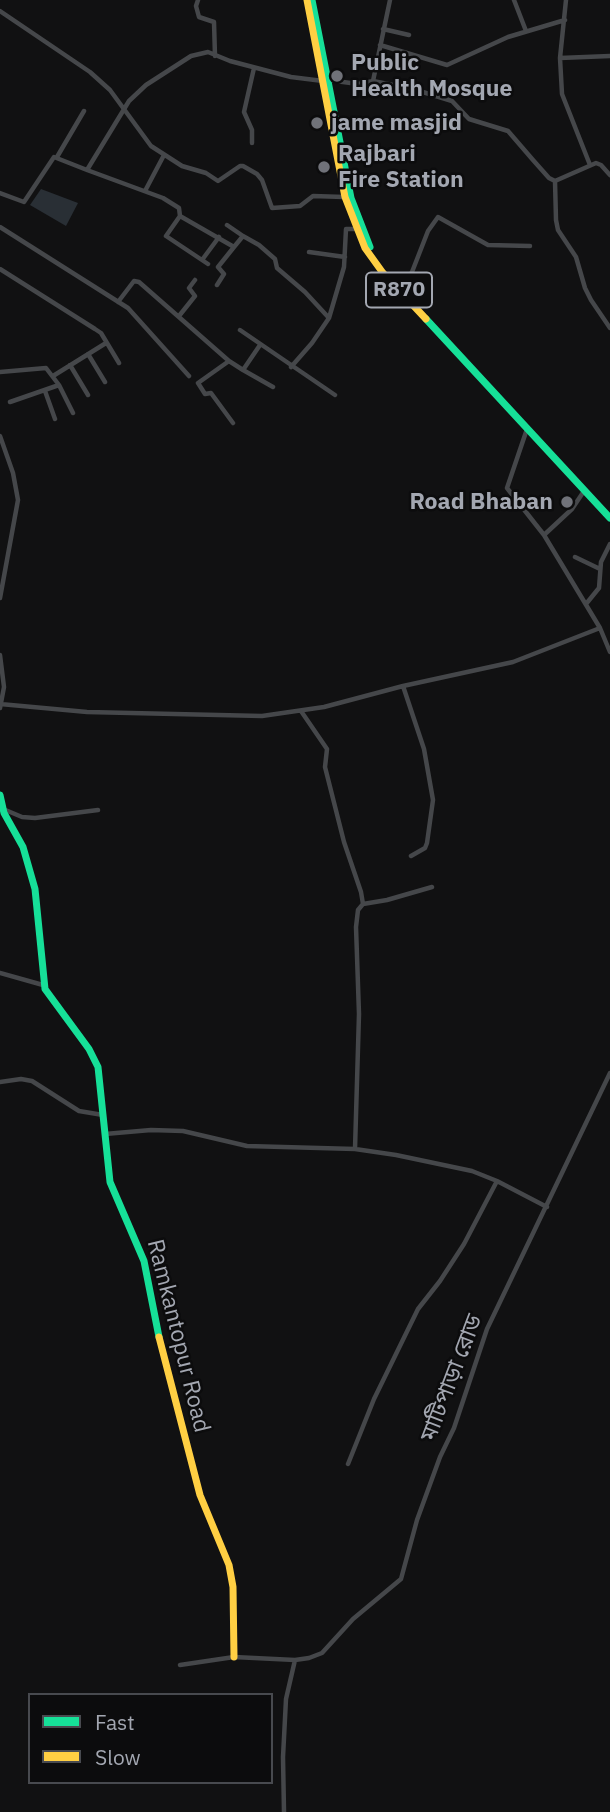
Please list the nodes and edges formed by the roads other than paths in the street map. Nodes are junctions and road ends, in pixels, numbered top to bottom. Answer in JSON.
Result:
{"nodes":[{"id":1,"x":198,"y":0,"type":"edge"},
{"id":2,"x":307,"y":0,"type":"edge"},
{"id":3,"x":312,"y":0,"type":"edge"},
{"id":4,"x":390,"y":0,"type":"edge"},
{"id":5,"x":514,"y":0,"type":"edge"},
{"id":6,"x":566,"y":0,"type":"edge"},
{"id":7,"x":0,"y":11,"type":"edge"},
{"id":8,"x":565,"y":20,"type":"junction"},
{"id":9,"x":383,"y":29,"type":"junction"},
{"id":10,"x":526,"y":31,"type":"junction"},
{"id":11,"x":409,"y":35,"type":"dead end"},
{"id":12,"x":380,"y":45,"type":"junction"},
{"id":13,"x":610,"y":55,"type":"edge"},
{"id":14,"x":215,"y":56,"type":"junction"},
{"id":15,"x":560,"y":58,"type":"junction"},
{"id":16,"x":254,"y":68,"type":"junction"},
{"id":17,"x":326,"y":80,"type":"junction"},
{"id":18,"x":373,"y":81,"type":"junction"},
{"id":19,"x":125,"y":109,"type":"junction"},
{"id":20,"x":85,"y":111,"type":"dead end"},
{"id":21,"x":252,"y":143,"type":"dead end"},
{"id":22,"x":164,"y":155,"type":"junction"},
{"id":23,"x":57,"y":157,"type":"junction"},
{"id":24,"x":590,"y":165,"type":"junction"},
{"id":25,"x":87,"y":170,"type":"junction"},
{"id":26,"x":610,"y":175,"type":"edge"},
{"id":27,"x":555,"y":181,"type":"junction"},
{"id":28,"x":145,"y":191,"type":"junction"},
{"id":29,"x":0,"y":193,"type":"edge"},
{"id":30,"x":345,"y":197,"type":"junction"},
{"id":31,"x":180,"y":216,"type":"junction"},
{"id":32,"x":227,"y":225,"type":"dead end"},
{"id":33,"x":0,"y":227,"type":"edge"},
{"id":34,"x":356,"y":229,"type":"junction"},
{"id":35,"x":243,"y":236,"type":"junction"},
{"id":36,"x":219,"y":237,"type":"junction"},
{"id":37,"x":530,"y":246,"type":"dead end"},
{"id":38,"x":234,"y":247,"type":"junction"},
{"id":39,"x":309,"y":252,"type":"dead end"},
{"id":40,"x":345,"y":257,"type":"junction"},
{"id":41,"x":202,"y":260,"type":"junction"},
{"id":42,"x":208,"y":264,"type":"dead end"},
{"id":43,"x":0,"y":269,"type":"edge"},
{"id":44,"x":195,"y":280,"type":"dead end"},
{"id":45,"x":217,"y":285,"type":"dead end"},
{"id":46,"x":402,"y":287,"type":"junction"},
{"id":47,"x":118,"y":302,"type":"junction"},
{"id":48,"x":179,"y":316,"type":"junction"},
{"id":49,"x":329,"y":318,"type":"junction"},
{"id":50,"x":610,"y":328,"type":"edge"},
{"id":51,"x":240,"y":330,"type":"dead end"},
{"id":52,"x":106,"y":343,"type":"junction"},
{"id":53,"x":260,"y":345,"type":"junction"},
{"id":54,"x":88,"y":354,"type":"junction"},
{"id":55,"x":229,"y":361,"type":"junction"},
{"id":56,"x":119,"y":363,"type":"dead end"},
{"id":57,"x":70,"y":365,"type":"junction"},
{"id":58,"x":290,"y":367,"type":"junction"},
{"id":59,"x":243,"y":370,"type":"junction"},
{"id":60,"x":0,"y":372,"type":"edge"},
{"id":61,"x":53,"y":376,"type":"junction"},
{"id":62,"x":189,"y":376,"type":"dead end"},
{"id":63,"x":105,"y":382,"type":"dead end"},
{"id":64,"x":59,"y":385,"type":"junction"},
{"id":65,"x":273,"y":387,"type":"dead end"},
{"id":66,"x":44,"y":391,"type":"junction"},
{"id":67,"x":88,"y":395,"type":"dead end"},
{"id":68,"x":335,"y":395,"type":"dead end"},
{"id":69,"x":10,"y":402,"type":"dead end"},
{"id":70,"x":73,"y":413,"type":"dead end"},
{"id":71,"x":55,"y":419,"type":"dead end"},
{"id":72,"x":233,"y":423,"type":"dead end"},
{"id":73,"x":527,"y":429,"type":"junction"},
{"id":74,"x":0,"y":436,"type":"edge"},
{"id":75,"x":585,"y":490,"type":"junction"},
{"id":76,"x":610,"y":512,"type":"edge"},
{"id":77,"x":610,"y":518,"type":"edge"},
{"id":78,"x":544,"y":535,"type":"junction"},
{"id":79,"x":610,"y":544,"type":"edge"},
{"id":80,"x":575,"y":557,"type":"dead end"},
{"id":81,"x":600,"y":569,"type":"junction"},
{"id":82,"x":0,"y":598,"type":"edge"},
{"id":83,"x":586,"y":604,"type":"junction"},
{"id":84,"x":600,"y":628,"type":"junction"},
{"id":85,"x":610,"y":652,"type":"edge"},
{"id":86,"x":0,"y":655,"type":"edge"},
{"id":87,"x":403,"y":686,"type":"junction"},
{"id":88,"x":0,"y":705,"type":"edge"},
{"id":89,"x":301,"y":711,"type":"junction"},
{"id":90,"x":0,"y":795,"type":"edge"},
{"id":91,"x":2,"y":809,"type":"junction"},
{"id":92,"x":98,"y":810,"type":"dead end"},
{"id":93,"x":411,"y":856,"type":"dead end"},
{"id":94,"x":432,"y":887,"type":"dead end"},
{"id":95,"x":363,"y":904,"type":"junction"},
{"id":96,"x":0,"y":972,"type":"edge"},
{"id":97,"x":43,"y":985,"type":"junction"},
{"id":98,"x":610,"y":1073,"type":"edge"},
{"id":99,"x":0,"y":1082,"type":"edge"},
{"id":100,"x":608,"y":1082,"type":"edge"},
{"id":101,"x":103,"y":1115,"type":"junction"},
{"id":102,"x":106,"y":1134,"type":"junction"},
{"id":103,"x":355,"y":1149,"type":"junction"},
{"id":104,"x":497,"y":1181,"type":"junction"},
{"id":105,"x":548,"y":1207,"type":"junction"},
{"id":106,"x":348,"y":1464,"type":"dead end"},
{"id":107,"x":234,"y":1657,"type":"junction"},
{"id":108,"x":295,"y":1660,"type":"junction"},
{"id":109,"x":180,"y":1665,"type":"dead end"},
{"id":110,"x":284,"y":1812,"type":"edge"}],
"edges":[{"from":1,"to":14,"type":"street"},
{"from":2,"to":17,"type":"main road","number":"R870"},
{"from":3,"to":17,"type":"main road","number":"R870"},
{"from":4,"to":9,"type":"street"},
{"from":5,"to":10,"type":"street"},
{"from":6,"to":8,"type":"street"},
{"from":7,"to":19,"type":"street"},
{"from":8,"to":10,"type":"street"},
{"from":8,"to":15,"type":"street"},
{"from":9,"to":11,"type":"street"},
{"from":9,"to":12,"type":"street"},
{"from":10,"to":12,"type":"street"},
{"from":12,"to":18,"type":"street"},
{"from":13,"to":15,"type":"street"},
{"from":14,"to":16,"type":"street"},
{"from":14,"to":19,"type":"street"},
{"from":15,"to":24,"type":"street"},
{"from":16,"to":17,"type":"street"},
{"from":16,"to":21,"type":"street"},
{"from":17,"to":18,"type":"street"},
{"from":17,"to":30,"type":"main road","number":"R870"},
{"from":17,"to":46,"type":"main road","number":"R870"},
{"from":18,"to":27,"type":"street"},
{"from":19,"to":22,"type":"street"},
{"from":19,"to":25,"type":"street"},
{"from":20,"to":23,"type":"street"},
{"from":22,"to":28,"type":"street"},
{"from":22,"to":30,"type":"street"},
{"from":23,"to":25,"type":"street"},
{"from":23,"to":29,"type":"street"},
{"from":24,"to":26,"type":"street"},
{"from":24,"to":27,"type":"street"},
{"from":25,"to":28,"type":"street"},
{"from":27,"to":50,"type":"street"},
{"from":28,"to":31,"type":"street"},
{"from":30,"to":34,"type":"main road","number":"R870"},
{"from":31,"to":36,"type":"street"},
{"from":31,"to":41,"type":"street"},
{"from":32,"to":35,"type":"street"},
{"from":33,"to":47,"type":"street"},
{"from":34,"to":40,"type":"street"},
{"from":34,"to":73,"type":"main road","number":"R870"},
{"from":35,"to":38,"type":"street"},
{"from":35,"to":49,"type":"street"},
{"from":36,"to":38,"type":"street"},
{"from":36,"to":41,"type":"street"},
{"from":37,"to":46,"type":"street"},
{"from":38,"to":45,"type":"street"},
{"from":39,"to":40,"type":"street"},
{"from":40,"to":49,"type":"street"},
{"from":41,"to":42,"type":"street"},
{"from":43,"to":52,"type":"street"},
{"from":44,"to":48,"type":"street"},
{"from":46,"to":76,"type":"main road","number":"R870"},
{"from":47,"to":48,"type":"street"},
{"from":47,"to":62,"type":"street"},
{"from":48,"to":55,"type":"street"},
{"from":49,"to":58,"type":"street"},
{"from":51,"to":53,"type":"street"},
{"from":52,"to":54,"type":"street"},
{"from":52,"to":56,"type":"street"},
{"from":53,"to":58,"type":"street"},
{"from":53,"to":59,"type":"street"},
{"from":54,"to":57,"type":"street"},
{"from":54,"to":63,"type":"street"},
{"from":55,"to":59,"type":"street"},
{"from":55,"to":72,"type":"street"},
{"from":57,"to":61,"type":"street"},
{"from":57,"to":67,"type":"street"},
{"from":58,"to":68,"type":"street"},
{"from":59,"to":65,"type":"street"},
{"from":60,"to":61,"type":"street"},
{"from":61,"to":64,"type":"street"},
{"from":64,"to":66,"type":"street"},
{"from":64,"to":70,"type":"street"},
{"from":66,"to":69,"type":"street"},
{"from":66,"to":71,"type":"street"},
{"from":73,"to":75,"type":"main road","number":"R870"},
{"from":73,"to":78,"type":"street"},
{"from":74,"to":82,"type":"street"},
{"from":75,"to":77,"type":"main road","number":"R870"},
{"from":75,"to":78,"type":"street"},
{"from":78,"to":83,"type":"street"},
{"from":79,"to":81,"type":"street"},
{"from":80,"to":81,"type":"street"},
{"from":81,"to":83,"type":"street"},
{"from":83,"to":84,"type":"street"},
{"from":84,"to":85,"type":"street"},
{"from":84,"to":87,"type":"street"},
{"from":86,"to":88,"type":"street"},
{"from":87,"to":89,"type":"street"},
{"from":87,"to":93,"type":"street"},
{"from":88,"to":89,"type":"street"},
{"from":89,"to":95,"type":"street"},
{"from":90,"to":91,"type":"main road","name":"Ramkantopur Road"},
{"from":91,"to":92,"type":"street"},
{"from":91,"to":97,"type":"main road","name":"Ramkantopur Road"},
{"from":94,"to":95,"type":"street"},
{"from":95,"to":103,"type":"street"},
{"from":96,"to":97,"type":"street"},
{"from":97,"to":101,"type":"main road","name":"Ramkantopur Road"},
{"from":98,"to":100,"type":"street","name":"মাটিপাড়া রোড"},
{"from":99,"to":101,"type":"street"},
{"from":100,"to":105,"type":"street","name":"মাটিপাড়া রোড"},
{"from":101,"to":102,"type":"main road","name":"Ramkantopur Road"},
{"from":102,"to":103,"type":"street"},
{"from":102,"to":107,"type":"main road","name":"Ramkantopur Road"},
{"from":103,"to":104,"type":"street"},
{"from":104,"to":105,"type":"street"},
{"from":104,"to":106,"type":"street"},
{"from":105,"to":108,"type":"street","name":"মাটিপাড়া রোড"},
{"from":107,"to":108,"type":"street"},
{"from":107,"to":109,"type":"street"},
{"from":108,"to":110,"type":"street"}]}
